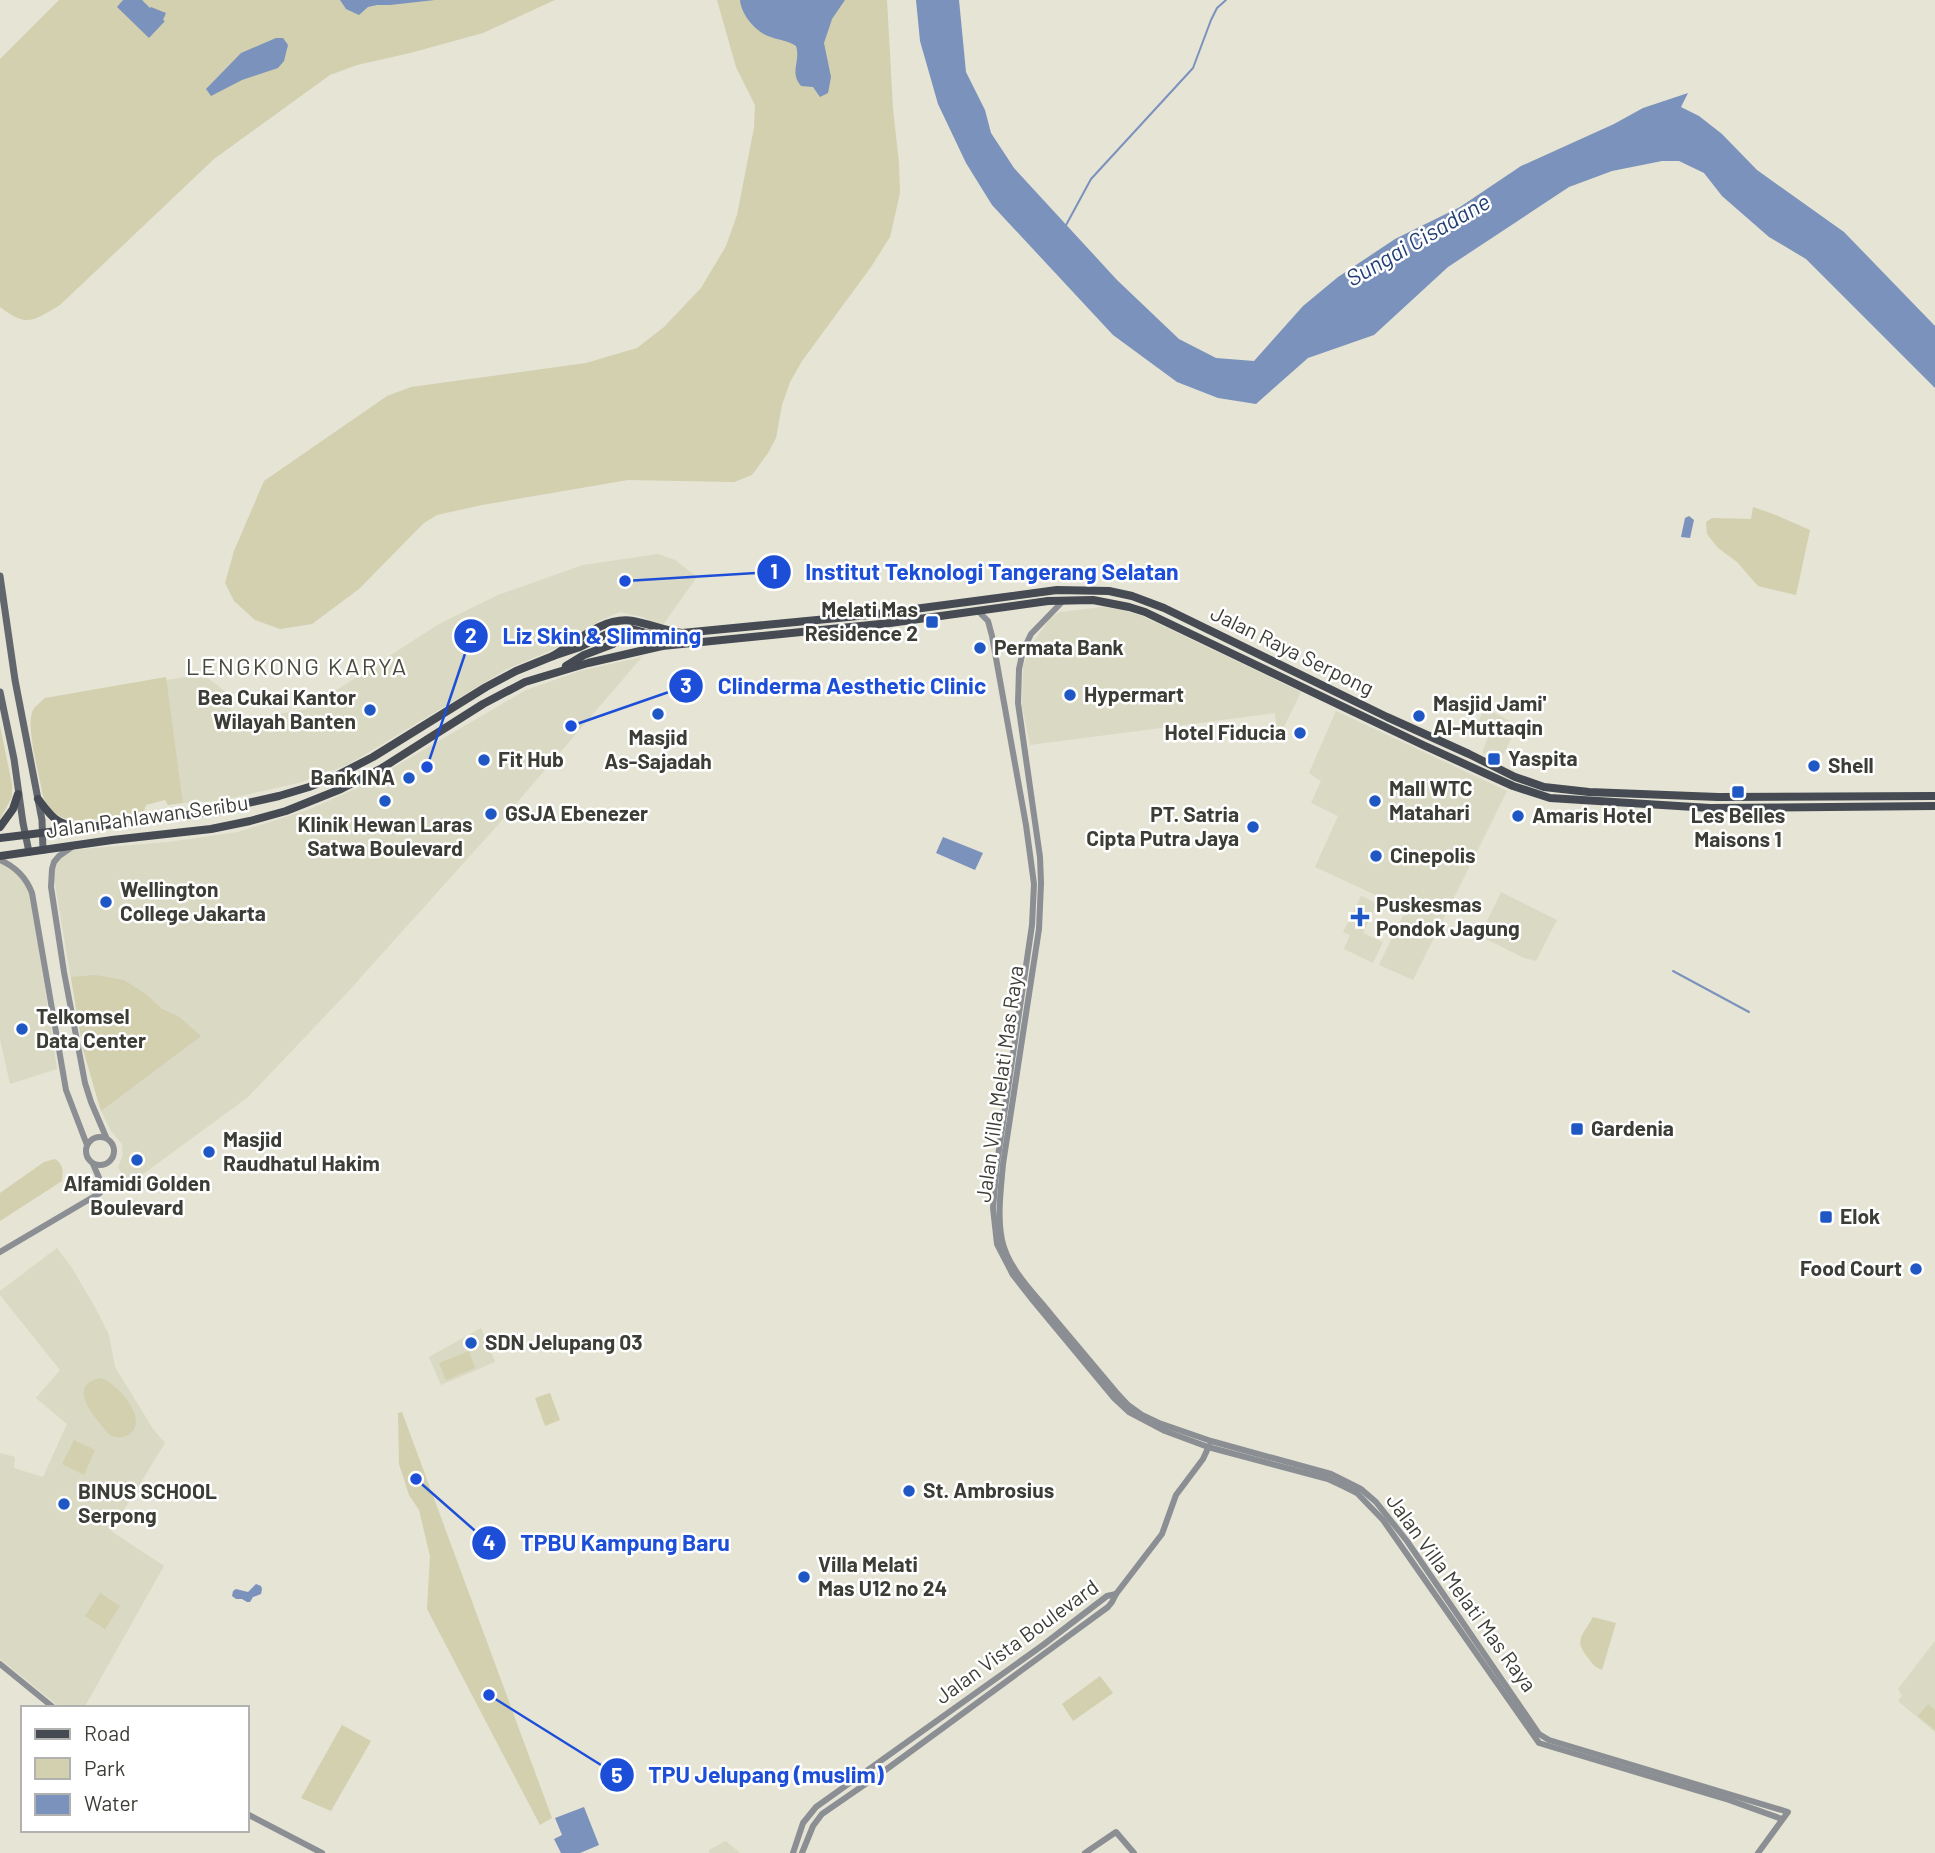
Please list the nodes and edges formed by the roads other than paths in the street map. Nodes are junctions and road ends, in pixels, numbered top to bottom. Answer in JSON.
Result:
{"nodes":[{"id":1,"x":0,"y":576,"type":"edge"},
{"id":2,"x":1064,"y":600,"type":"junction"},
{"id":3,"x":978,"y":611,"type":"junction"},
{"id":4,"x":682,"y":633,"type":"junction"},
{"id":5,"x":1241,"y":645,"type":"junction"},
{"id":6,"x":662,"y":646,"type":"junction"},
{"id":7,"x":553,"y":656,"type":"junction"},
{"id":8,"x":1236,"y":656,"type":"junction"},
{"id":9,"x":558,"y":672,"type":"junction"},
{"id":10,"x":0,"y":692,"type":"edge"},
{"id":11,"x":30,"y":757,"type":"junction"},
{"id":12,"x":14,"y":759,"type":"junction"},
{"id":13,"x":1480,"y":759,"type":"junction"},
{"id":14,"x":1475,"y":768,"type":"junction"},
{"id":15,"x":18,"y":794,"type":"junction"},
{"id":16,"x":1683,"y":795,"type":"junction"},
{"id":17,"x":1935,"y":796,"type":"edge"},
{"id":18,"x":38,"y":799,"type":"junction"},
{"id":19,"x":1682,"y":806,"type":"junction"},
{"id":20,"x":1935,"y":806,"type":"edge"},
{"id":21,"x":0,"y":827,"type":"edge"},
{"id":22,"x":91,"y":828,"type":"junction"},
{"id":23,"x":43,"y":832,"type":"junction"},
{"id":24,"x":25,"y":835,"type":"junction"},
{"id":25,"x":0,"y":838,"type":"edge"},
{"id":26,"x":74,"y":846,"type":"junction"},
{"id":27,"x":43,"y":850,"type":"junction"},
{"id":28,"x":29,"y":852,"type":"junction"},
{"id":29,"x":0,"y":858,"type":"edge"},
{"id":30,"x":106,"y":1138,"type":"junction"},
{"id":31,"x":87,"y":1145,"type":"junction"},
{"id":32,"x":93,"y":1164,"type":"junction"},
{"id":33,"x":997,"y":1208,"type":"junction"},
{"id":34,"x":0,"y":1252,"type":"edge"},
{"id":35,"x":1210,"y":1444,"type":"junction"},
{"id":36,"x":1116,"y":1594,"type":"junction"},
{"id":37,"x":0,"y":1664,"type":"edge"},
{"id":38,"x":52,"y":1706,"type":"edge"},
{"id":39,"x":1730,"y":1797,"type":"junction"},
{"id":40,"x":820,"y":1804,"type":"junction"},
{"id":41,"x":822,"y":1814,"type":"junction"},
{"id":42,"x":248,"y":1815,"type":"edge"},
{"id":43,"x":1782,"y":1819,"type":"junction"},
{"id":44,"x":803,"y":1823,"type":"junction"},
{"id":45,"x":813,"y":1826,"type":"junction"},
{"id":46,"x":322,"y":1853,"type":"edge"},
{"id":47,"x":793,"y":1853,"type":"edge"},
{"id":48,"x":802,"y":1853,"type":"edge"},
{"id":49,"x":1084,"y":1853,"type":"edge"},
{"id":50,"x":1134,"y":1853,"type":"edge"},
{"id":51,"x":1758,"y":1853,"type":"edge"}],
"edges":[{"from":1,"to":11,"type":"main road"},
{"from":2,"to":3,"type":"main road","name":"Jalan Raya Serpong"},
{"from":2,"to":8,"type":"main road","name":"Jalan Raya Serpong"},
{"from":2,"to":33,"type":"street","name":"Jalan Villa Melati Mas Raya"},
{"from":3,"to":6,"type":"main road","name":"Jalan Raya Serpong"},
{"from":3,"to":33,"type":"street","name":"Jalan Villa Melati Mas Raya"},
{"from":4,"to":5,"type":"main road","name":"Jalan Raya Serpong"},
{"from":4,"to":6,"type":"main road"},
{"from":4,"to":7,"type":"main road","name":"Jalan Raya Serpong"},
{"from":5,"to":8,"type":"main road"},
{"from":5,"to":13,"type":"main road","name":"Jalan Raya Serpong"},
{"from":6,"to":9,"type":"main road","name":"Jalan Raya Serpong"},
{"from":7,"to":9,"type":"main road"},
{"from":7,"to":22,"type":"main road","name":"Jalan Pahlawan Seribu"},
{"from":8,"to":14,"type":"main road","name":"Jalan Raya Serpong"},
{"from":9,"to":26,"type":"main road","name":"Jalan Pahlawan Seribu"},
{"from":10,"to":12,"type":"main road"},
{"from":11,"to":12,"type":"main road"},
{"from":11,"to":18,"type":"main road"},
{"from":12,"to":15,"type":"main road"},
{"from":13,"to":14,"type":"main road"},
{"from":13,"to":16,"type":"main road","name":"Jalan Raya Serpong"},
{"from":14,"to":19,"type":"main road","name":"Jalan Raya Serpong"},
{"from":15,"to":21,"type":"main road"},
{"from":15,"to":24,"type":"main road"},
{"from":16,"to":17,"type":"main road","name":"Jalan Raya Serpong"},
{"from":16,"to":19,"type":"main road"},
{"from":18,"to":22,"type":"main road"},
{"from":18,"to":23,"type":"main road"},
{"from":19,"to":20,"type":"main road","name":"Jalan Raya Serpong"},
{"from":22,"to":23,"type":"main road","name":"Jalan Pahlawan Seribu"},
{"from":23,"to":24,"type":"main road","name":"Jalan Pahlawan Seribu"},
{"from":23,"to":27,"type":"main road"},
{"from":24,"to":25,"type":"main road","name":"Jalan Pahlawan Seribu"},
{"from":24,"to":28,"type":"main road"},
{"from":26,"to":27,"type":"main road","name":"Jalan Pahlawan Seribu"},
{"from":26,"to":30,"type":"street"},
{"from":27,"to":28,"type":"main road","name":"Jalan Pahlawan Seribu"},
{"from":28,"to":29,"type":"main road","name":"Jalan Pahlawan Seribu"},
{"from":29,"to":31,"type":"street"},
{"from":30,"to":31,"type":"street"},
{"from":30,"to":32,"type":"street"},
{"from":31,"to":32,"type":"street"},
{"from":32,"to":34,"type":"street"},
{"from":33,"to":35,"type":"street","name":"Jalan Villa Melati Mas Raya"},
{"from":35,"to":36,"type":"street"},
{"from":35,"to":39,"type":"street","name":"Jalan Villa Melati Mas Raya"},
{"from":36,"to":40,"type":"street","name":"Jalan Vista Boulevard"},
{"from":36,"to":41,"type":"street","name":"Jalan Vista Boulevard"},
{"from":37,"to":38,"type":"street"},
{"from":39,"to":43,"type":"street","name":"Jalan Villa Melati Mas Raya"},
{"from":39,"to":43,"type":"street","name":"Jalan Villa Melati Mas Raya"},
{"from":40,"to":41,"type":"street"},
{"from":40,"to":44,"type":"street","name":"Jalan Vista Boulevard"},
{"from":41,"to":45,"type":"street","name":"Jalan Vista Boulevard"},
{"from":42,"to":46,"type":"street"},
{"from":43,"to":51,"type":"street"},
{"from":44,"to":45,"type":"street"},
{"from":44,"to":47,"type":"street","name":"Jalan Vista Boulevard"},
{"from":45,"to":48,"type":"street","name":"Jalan Vista Boulevard"},
{"from":49,"to":50,"type":"street"}]}
